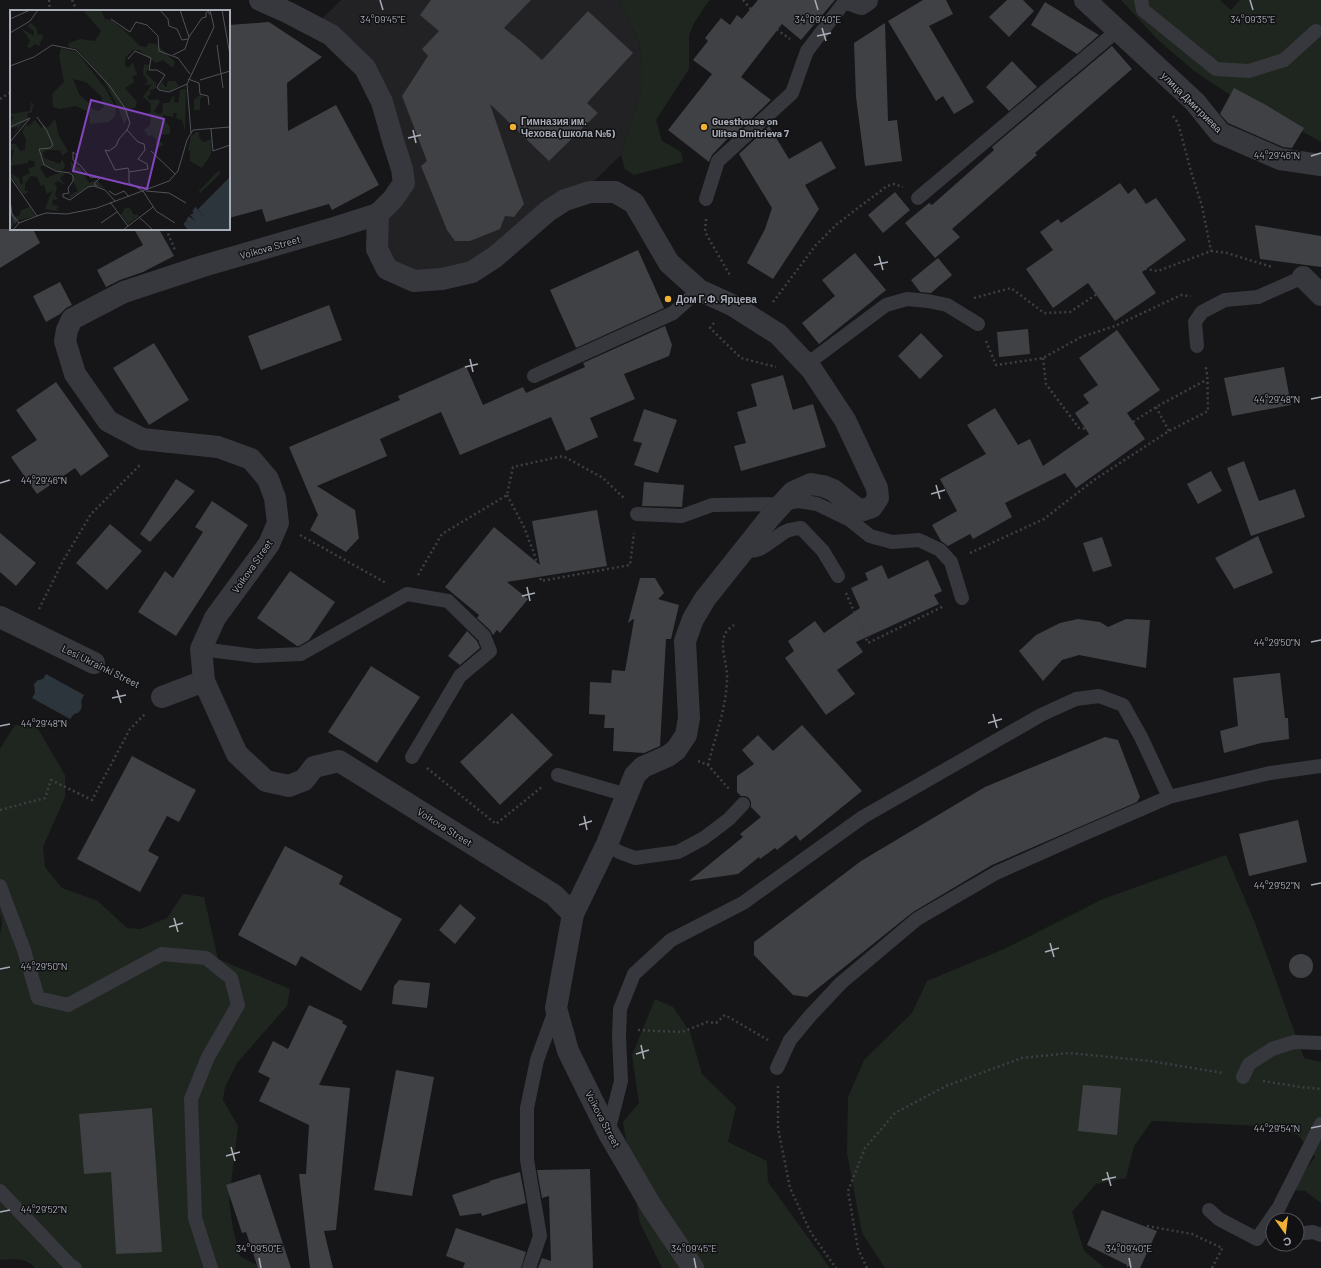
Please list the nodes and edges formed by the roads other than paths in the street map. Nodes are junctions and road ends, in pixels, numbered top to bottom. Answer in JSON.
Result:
{"nodes":[{"id":1,"x":260,"y":0,"type":"edge"},
{"id":2,"x":846,"y":0,"type":"edge"},
{"id":3,"x":850,"y":0,"type":"edge"},
{"id":4,"x":867,"y":0,"type":"edge"},
{"id":5,"x":1085,"y":0,"type":"edge"},
{"id":6,"x":1141,"y":0,"type":"edge"},
{"id":7,"x":1118,"y":30,"type":"junction"},
{"id":8,"x":1316,"y":31,"type":"dead end"},
{"id":9,"x":1321,"y":165,"type":"edge"},
{"id":10,"x":918,"y":198,"type":"road end"},
{"id":11,"x":706,"y":199,"type":"road end"},
{"id":12,"x":378,"y":213,"type":"junction"},
{"id":13,"x":1303,"y":277,"type":"joint"},
{"id":14,"x":699,"y":290,"type":"junction"},
{"id":15,"x":1321,"y":295,"type":"edge"},
{"id":16,"x":978,"y":324,"type":"road end"},
{"id":17,"x":1198,"y":346,"type":"road end"},
{"id":18,"x":807,"y":364,"type":"junction"},
{"id":19,"x":534,"y":376,"type":"dead end"},
{"id":20,"x":782,"y":504,"type":"junction"},
{"id":21,"x":637,"y":514,"type":"road end"},
{"id":22,"x":743,"y":550,"type":"junction"},
{"id":23,"x":838,"y":576,"type":"road end"},
{"id":24,"x":962,"y":598,"type":"road end"},
{"id":25,"x":0,"y":617,"type":"edge"},
{"id":26,"x":201,"y":649,"type":"junction"},
{"id":27,"x":94,"y":663,"type":"road end"},
{"id":28,"x":204,"y":681,"type":"junction"},
{"id":29,"x":162,"y":697,"type":"road end"},
{"id":30,"x":412,"y":757,"type":"road end"},
{"id":31,"x":1321,"y":766,"type":"edge"},
{"id":32,"x":558,"y":775,"type":"road end"},
{"id":33,"x":627,"y":795,"type":"junction"},
{"id":34,"x":1169,"y":797,"type":"junction"},
{"id":35,"x":743,"y":804,"type":"road end"},
{"id":36,"x":607,"y":844,"type":"junction"},
{"id":37,"x":0,"y":886,"type":"edge"},
{"id":38,"x":573,"y":914,"type":"junction"},
{"id":39,"x":556,"y":1008,"type":"junction"},
{"id":40,"x":1321,"y":1043,"type":"edge"},
{"id":41,"x":778,"y":1068,"type":"road end"},
{"id":42,"x":1243,"y":1077,"type":"road end"},
{"id":43,"x":1321,"y":1124,"type":"edge"},
{"id":44,"x":608,"y":1132,"type":"junction"},
{"id":45,"x":0,"y":1191,"type":"edge"},
{"id":46,"x":1209,"y":1210,"type":"dead end"},
{"id":47,"x":1305,"y":1233,"type":"edge"},
{"id":48,"x":1321,"y":1235,"type":"edge"},
{"id":49,"x":1265,"y":1238,"type":"edge"},
{"id":50,"x":1256,"y":1239,"type":"junction"},
{"id":51,"x":75,"y":1268,"type":"edge"},
{"id":52,"x":210,"y":1268,"type":"edge"},
{"id":53,"x":529,"y":1268,"type":"edge"},
{"id":54,"x":693,"y":1268,"type":"edge"}],
"edges":[{"from":1,"to":12,"type":"street","name":"Voikova Street"},
{"from":2,"to":11,"type":"lane"},
{"from":3,"to":4,"type":"street"},
{"from":5,"to":7,"type":"street","name":"улица Дмитриева"},
{"from":6,"to":8,"type":"lane"},
{"from":7,"to":9,"type":"street","name":"улица Дмитриева"},
{"from":7,"to":10,"type":"lane"},
{"from":12,"to":14,"type":"street"},
{"from":12,"to":26,"type":"street","name":"Voikova Street"},
{"from":13,"to":15,"type":"street"},
{"from":13,"to":17,"type":"lane"},
{"from":14,"to":18,"type":"street"},
{"from":14,"to":19,"type":"lane"},
{"from":16,"to":18,"type":"lane"},
{"from":18,"to":20,"type":"street"},
{"from":20,"to":21,"type":"lane"},
{"from":20,"to":22,"type":"street"},
{"from":20,"to":24,"type":"lane"},
{"from":22,"to":23,"type":"lane"},
{"from":22,"to":33,"type":"street"},
{"from":25,"to":27,"type":"street","name":"Lesi Ukrainki Street"},
{"from":26,"to":28,"type":"street","name":"Voikova Street"},
{"from":26,"to":30,"type":"lane"},
{"from":28,"to":29,"type":"street"},
{"from":28,"to":38,"type":"street","name":"Voikova Street"},
{"from":31,"to":34,"type":"lane"},
{"from":32,"to":33,"type":"lane"},
{"from":33,"to":36,"type":"street"},
{"from":34,"to":41,"type":"lane"},
{"from":34,"to":44,"type":"lane"},
{"from":35,"to":36,"type":"lane"},
{"from":36,"to":38,"type":"street"},
{"from":37,"to":52,"type":"lane"},
{"from":38,"to":39,"type":"street","name":"Voikova Street"},
{"from":39,"to":44,"type":"street","name":"Voikova Street"},
{"from":39,"to":53,"type":"lane"},
{"from":40,"to":42,"type":"lane"},
{"from":43,"to":50,"type":"lane"},
{"from":44,"to":54,"type":"street","name":"Voikova Street"},
{"from":45,"to":51,"type":"lane"},
{"from":46,"to":50,"type":"lane"},
{"from":47,"to":48,"type":"lane"},
{"from":49,"to":50,"type":"lane"}]}
